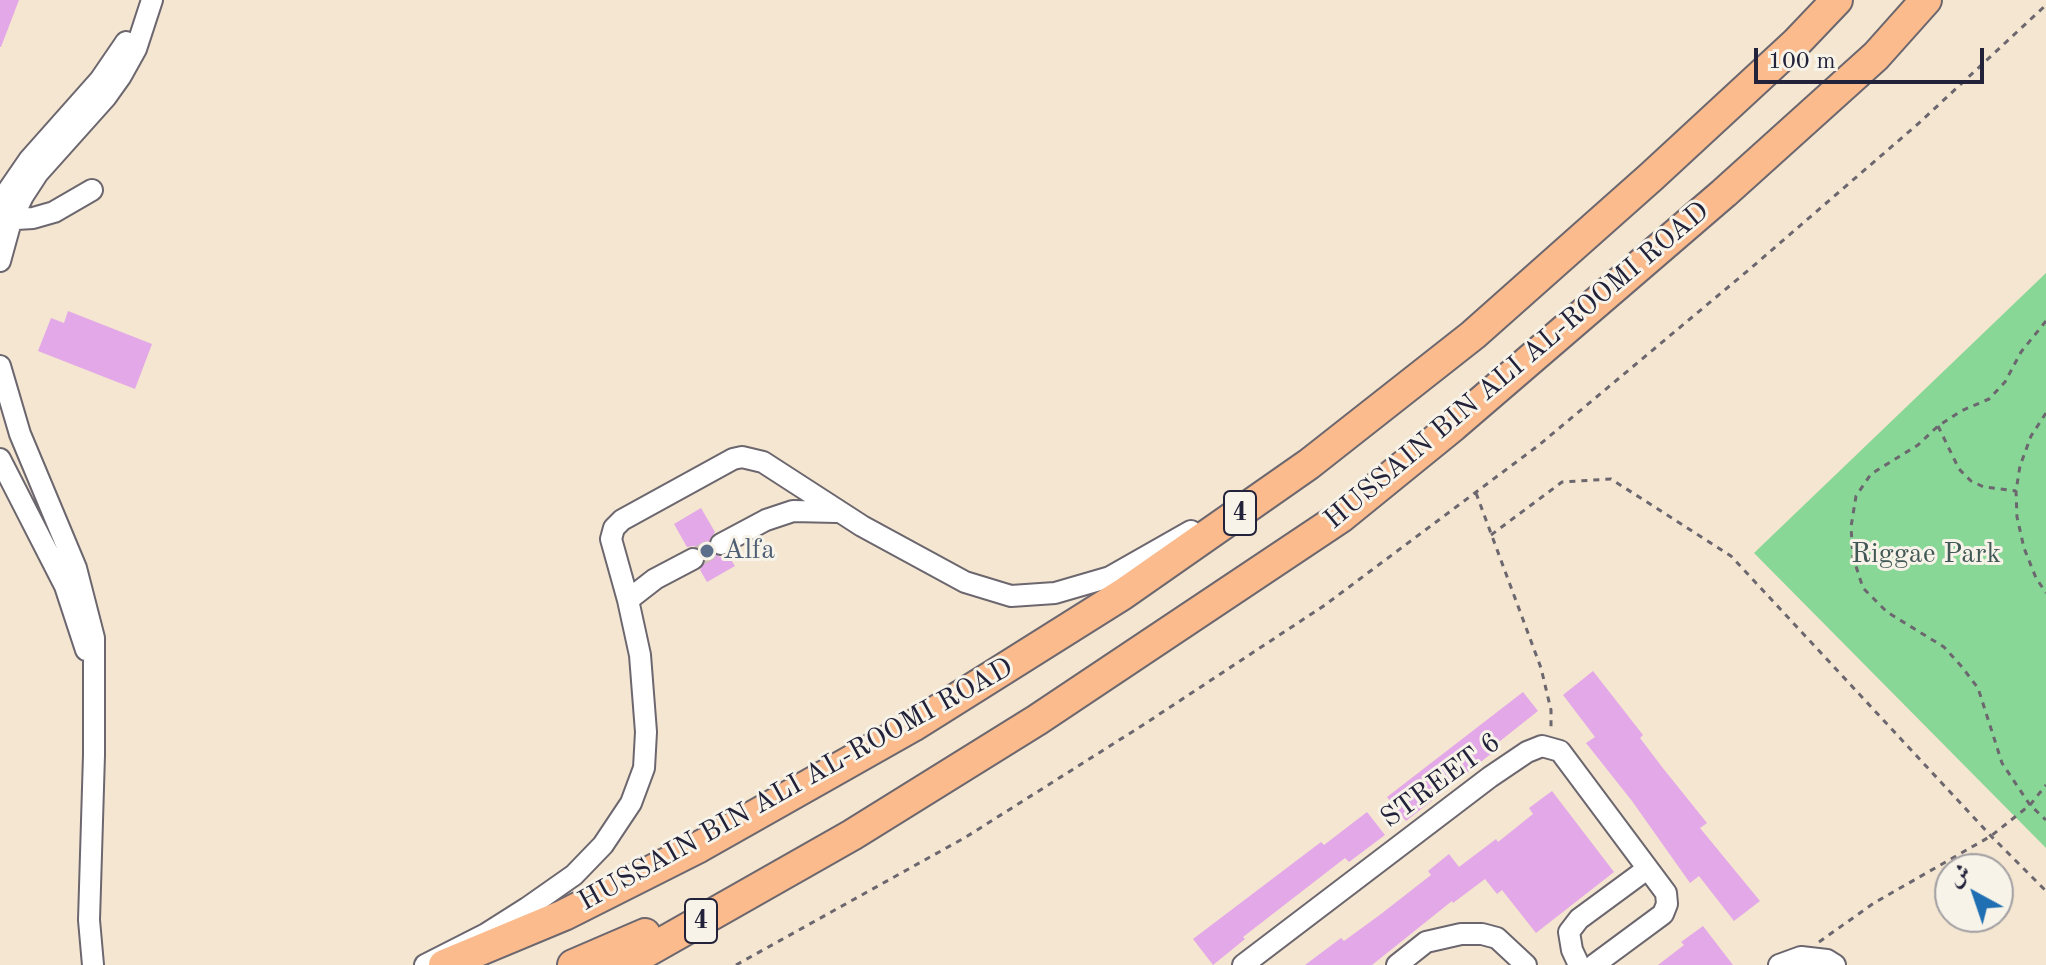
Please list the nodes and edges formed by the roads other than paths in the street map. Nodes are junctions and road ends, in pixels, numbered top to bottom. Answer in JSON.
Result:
{"nodes":[{"id":1,"x":139,"y":0,"type":"edge"},
{"id":2,"x":152,"y":0,"type":"edge"},
{"id":3,"x":1837,"y":0,"type":"edge"},
{"id":4,"x":1926,"y":0,"type":"edge"},
{"id":5,"x":92,"y":190,"type":"dead end"},
{"id":6,"x":0,"y":202,"type":"edge"},
{"id":7,"x":6,"y":221,"type":"edge"},
{"id":8,"x":0,"y":261,"type":"edge"},
{"id":9,"x":0,"y":366,"type":"edge"},
{"id":10,"x":0,"y":459,"type":"edge"},
{"id":11,"x":1309,"y":464,"type":"junction"},
{"id":12,"x":841,"y":513,"type":"junction"},
{"id":13,"x":721,"y":544,"type":"tunnel mouth"},
{"id":14,"x":693,"y":559,"type":"tunnel mouth"},
{"id":15,"x":628,"y":600,"type":"junction"},
{"id":16,"x":93,"y":672,"type":"junction"},
{"id":17,"x":1647,"y":869,"type":"junction"},
{"id":18,"x":779,"y":877,"type":"junction"},
{"id":19,"x":564,"y":915,"type":"junction"},
{"id":20,"x":89,"y":920,"type":"junction"},
{"id":21,"x":83,"y":965,"type":"edge"},
{"id":22,"x":93,"y":965,"type":"edge"},
{"id":23,"x":425,"y":965,"type":"edge"},
{"id":24,"x":444,"y":965,"type":"edge"},
{"id":25,"x":484,"y":965,"type":"edge"},
{"id":26,"x":573,"y":965,"type":"edge"},
{"id":27,"x":623,"y":965,"type":"edge"},
{"id":28,"x":1243,"y":965,"type":"edge"},
{"id":29,"x":1397,"y":965,"type":"edge"},
{"id":30,"x":1526,"y":965,"type":"edge"},
{"id":31,"x":1579,"y":965,"type":"edge"},
{"id":32,"x":1594,"y":965,"type":"edge"},
{"id":33,"x":1779,"y":965,"type":"edge"},
{"id":34,"x":1835,"y":965,"type":"edge"}],
"edges":[{"from":1,"to":6,"type":"street"},
{"from":2,"to":7,"type":"street"},
{"from":3,"to":11,"type":"highway","name":"HUSSAIN BIN ALI AL-ROOMI ROAD","number":"4"},
{"from":4,"to":18,"type":"highway","name":"HUSSAIN BIN ALI AL-ROOMI ROAD","number":"4"},
{"from":5,"to":7,"type":"street"},
{"from":7,"to":8,"type":"street"},
{"from":9,"to":16,"type":"street"},
{"from":10,"to":16,"type":"street"},
{"from":11,"to":12,"type":"street"},
{"from":11,"to":19,"type":"highway","name":"HUSSAIN BIN ALI AL-ROOMI ROAD","number":"4"},
{"from":12,"to":13,"type":"street"},
{"from":12,"to":15,"type":"street"},
{"from":14,"to":15,"type":"street"},
{"from":15,"to":23,"type":"street"},
{"from":16,"to":20,"type":"street"},
{"from":17,"to":28,"type":"street","name":"STREET 6"},
{"from":17,"to":31,"type":"street"},
{"from":17,"to":32,"type":"street"},
{"from":18,"to":26,"type":"highway"},
{"from":18,"to":27,"type":"highway","name":"HUSSAIN BIN ALI AL-ROOMI ROAD","number":"4"},
{"from":19,"to":24,"type":"highway","name":"HUSSAIN BIN ALI AL-ROOMI ROAD","number":"4"},
{"from":19,"to":25,"type":"highway"},
{"from":20,"to":21,"type":"street"},
{"from":20,"to":22,"type":"street"},
{"from":29,"to":30,"type":"street"},
{"from":33,"to":34,"type":"street"}]}
